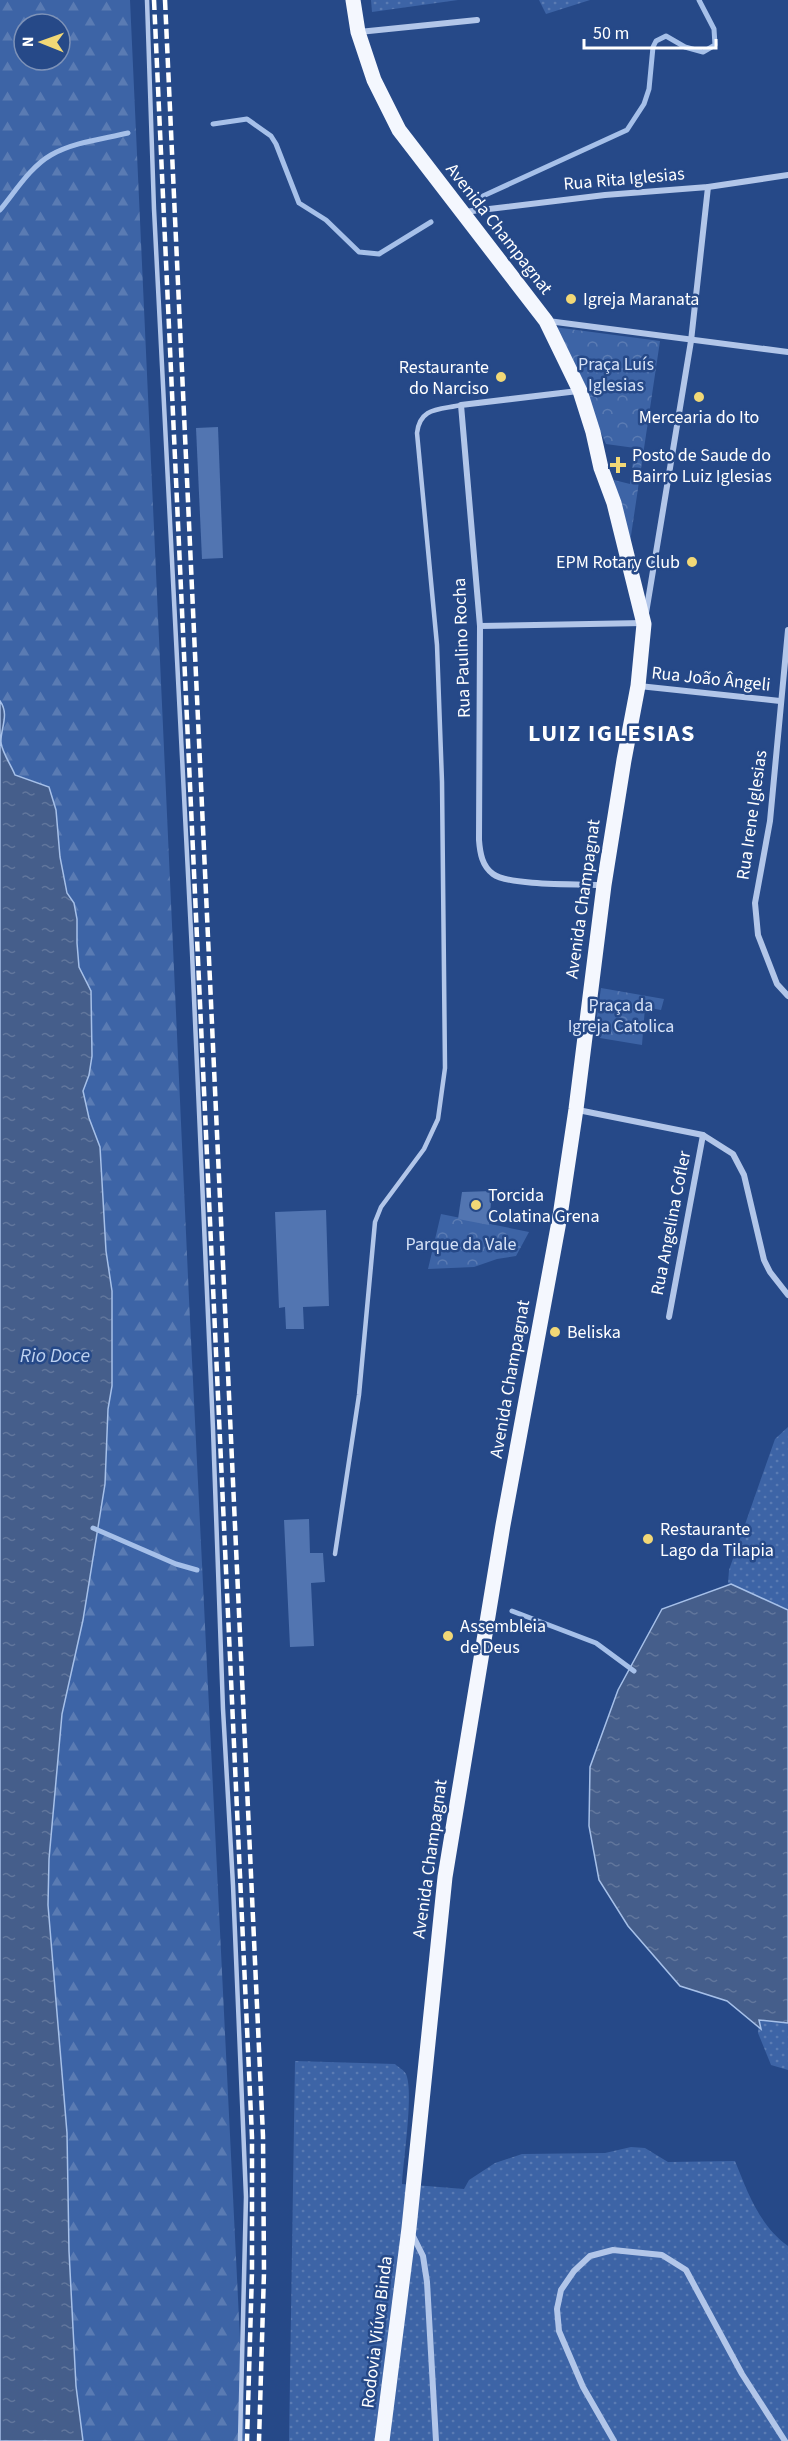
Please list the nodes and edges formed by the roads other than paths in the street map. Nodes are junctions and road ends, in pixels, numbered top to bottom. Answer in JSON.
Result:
{"nodes":[{"id":1,"x":147,"y":0,"type":"edge"},
{"id":2,"x":353,"y":0,"type":"edge"},
{"id":3,"x":477,"y":20,"type":"dead end"},
{"id":4,"x":358,"y":32,"type":"junction"},
{"id":5,"x":788,"y":175,"type":"edge"},
{"id":6,"x":708,"y":187,"type":"junction"},
{"id":7,"x":463,"y":212,"type":"junction"},
{"id":8,"x":546,"y":321,"type":"junction"},
{"id":9,"x":691,"y":341,"type":"junction"},
{"id":10,"x":788,"y":352,"type":"edge"},
{"id":11,"x":580,"y":391,"type":"junction"},
{"id":12,"x":461,"y":405,"type":"junction"},
{"id":13,"x":644,"y":624,"type":"junction"},
{"id":14,"x":480,"y":626,"type":"junction"},
{"id":15,"x":788,"y":630,"type":"edge"},
{"id":16,"x":638,"y":686,"type":"junction"},
{"id":17,"x":780,"y":701,"type":"junction"},
{"id":18,"x":604,"y":885,"type":"junction"},
{"id":19,"x":788,"y":996,"type":"edge"},
{"id":20,"x":576,"y":1109,"type":"junction"},
{"id":21,"x":703,"y":1135,"type":"junction"},
{"id":22,"x":788,"y":1295,"type":"edge"},
{"id":23,"x":669,"y":1317,"type":"dead end"},
{"id":24,"x":336,"y":1554,"type":"dead end"},
{"id":25,"x":409,"y":2228,"type":"junction"},
{"id":26,"x":240,"y":2441,"type":"edge"},
{"id":27,"x":382,"y":2441,"type":"edge"},
{"id":28,"x":436,"y":2441,"type":"edge"},
{"id":29,"x":614,"y":2441,"type":"edge"},
{"id":30,"x":785,"y":2441,"type":"edge"}],
"edges":[{"from":1,"to":26,"type":"lane"},
{"from":2,"to":4,"type":"main road","name":"Avenida Champagnat"},
{"from":3,"to":4,"type":"street"},
{"from":4,"to":7,"type":"main road","name":"Avenida Champagnat"},
{"from":5,"to":6,"type":"street","name":"Rua Rita Iglesias"},
{"from":6,"to":7,"type":"street","name":"Rua Rita Iglesias"},
{"from":6,"to":9,"type":"street"},
{"from":7,"to":8,"type":"main road","name":"Avenida Champagnat"},
{"from":8,"to":9,"type":"street"},
{"from":8,"to":11,"type":"main road","name":"Avenida Champagnat"},
{"from":9,"to":10,"type":"street"},
{"from":9,"to":13,"type":"street"},
{"from":11,"to":12,"type":"street"},
{"from":11,"to":13,"type":"main road","name":"Avenida Champagnat"},
{"from":12,"to":14,"type":"street","name":"Rua Paulino Rocha"},
{"from":12,"to":24,"type":"lane"},
{"from":13,"to":14,"type":"street"},
{"from":13,"to":16,"type":"main road","name":"Avenida Champagnat"},
{"from":14,"to":18,"type":"street","name":"Rua Paulino Rocha"},
{"from":15,"to":17,"type":"street","name":"Rua Irene Iglesias"},
{"from":16,"to":17,"type":"street","name":"Rua João Ângeli"},
{"from":16,"to":18,"type":"main road","name":"Avenida Champagnat"},
{"from":17,"to":19,"type":"street","name":"Rua Irene Iglesias"},
{"from":18,"to":20,"type":"main road","name":"Avenida Champagnat"},
{"from":20,"to":21,"type":"street"},
{"from":20,"to":25,"type":"main road","name":"Avenida Champagnat"},
{"from":21,"to":22,"type":"street"},
{"from":21,"to":23,"type":"street","name":"Rua Angelina Cofler"},
{"from":25,"to":27,"type":"main road","name":"Rodovia Viúva Binda"},
{"from":25,"to":28,"type":"street"},
{"from":29,"to":30,"type":"street"}]}
